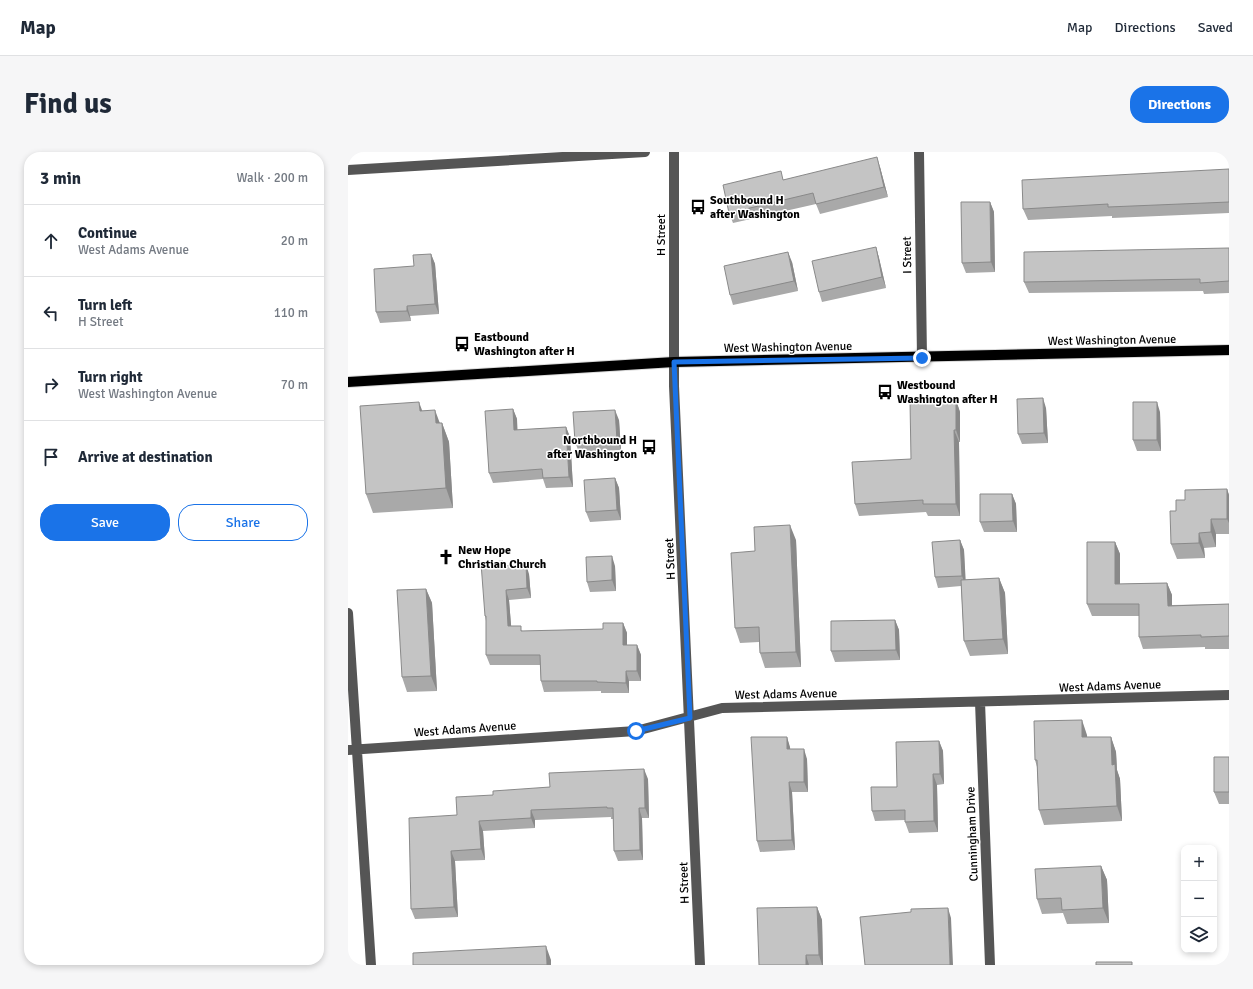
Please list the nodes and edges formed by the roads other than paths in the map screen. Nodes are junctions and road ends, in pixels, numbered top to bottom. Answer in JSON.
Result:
{"nodes":[{"id":1,"x":645,"y":152,"type":"edge"},
{"id":2,"x":674,"y":152,"type":"edge"},
{"id":3,"x":919,"y":152,"type":"edge"},
{"id":4,"x":348,"y":170,"type":"edge"},
{"id":5,"x":1229,"y":350,"type":"edge"},
{"id":6,"x":922,"y":358,"type":"junction"},
{"id":7,"x":674,"y":362,"type":"junction"},
{"id":8,"x":348,"y":382,"type":"edge"},
{"id":9,"x":348,"y":612,"type":"edge"},
{"id":10,"x":1229,"y":695,"type":"edge"},
{"id":11,"x":980,"y":702,"type":"junction"},
{"id":12,"x":690,"y":718,"type":"junction"},
{"id":13,"x":352,"y":749,"type":"edge"},
{"id":14,"x":371,"y":965,"type":"edge"},
{"id":15,"x":700,"y":965,"type":"edge"},
{"id":16,"x":990,"y":965,"type":"edge"}],
"edges":[{"from":1,"to":4,"type":"street"},
{"from":2,"to":7,"type":"street","name":"H Street"},
{"from":3,"to":6,"type":"street","name":"I Street"},
{"from":5,"to":6,"type":"main road","name":"West Washington Avenue"},
{"from":6,"to":7,"type":"main road","name":"West Washington Avenue"},
{"from":7,"to":8,"type":"main road","name":"West Washington Avenue"},
{"from":7,"to":12,"type":"street","name":"H Street"},
{"from":9,"to":13,"type":"street"},
{"from":10,"to":11,"type":"street","name":"West Adams Avenue"},
{"from":11,"to":12,"type":"street","name":"West Adams Avenue"},
{"from":11,"to":16,"type":"street","name":"Cunningham Drive"},
{"from":12,"to":13,"type":"street","name":"West Adams Avenue"},
{"from":12,"to":15,"type":"street","name":"H Street"},
{"from":13,"to":14,"type":"street"}]}
